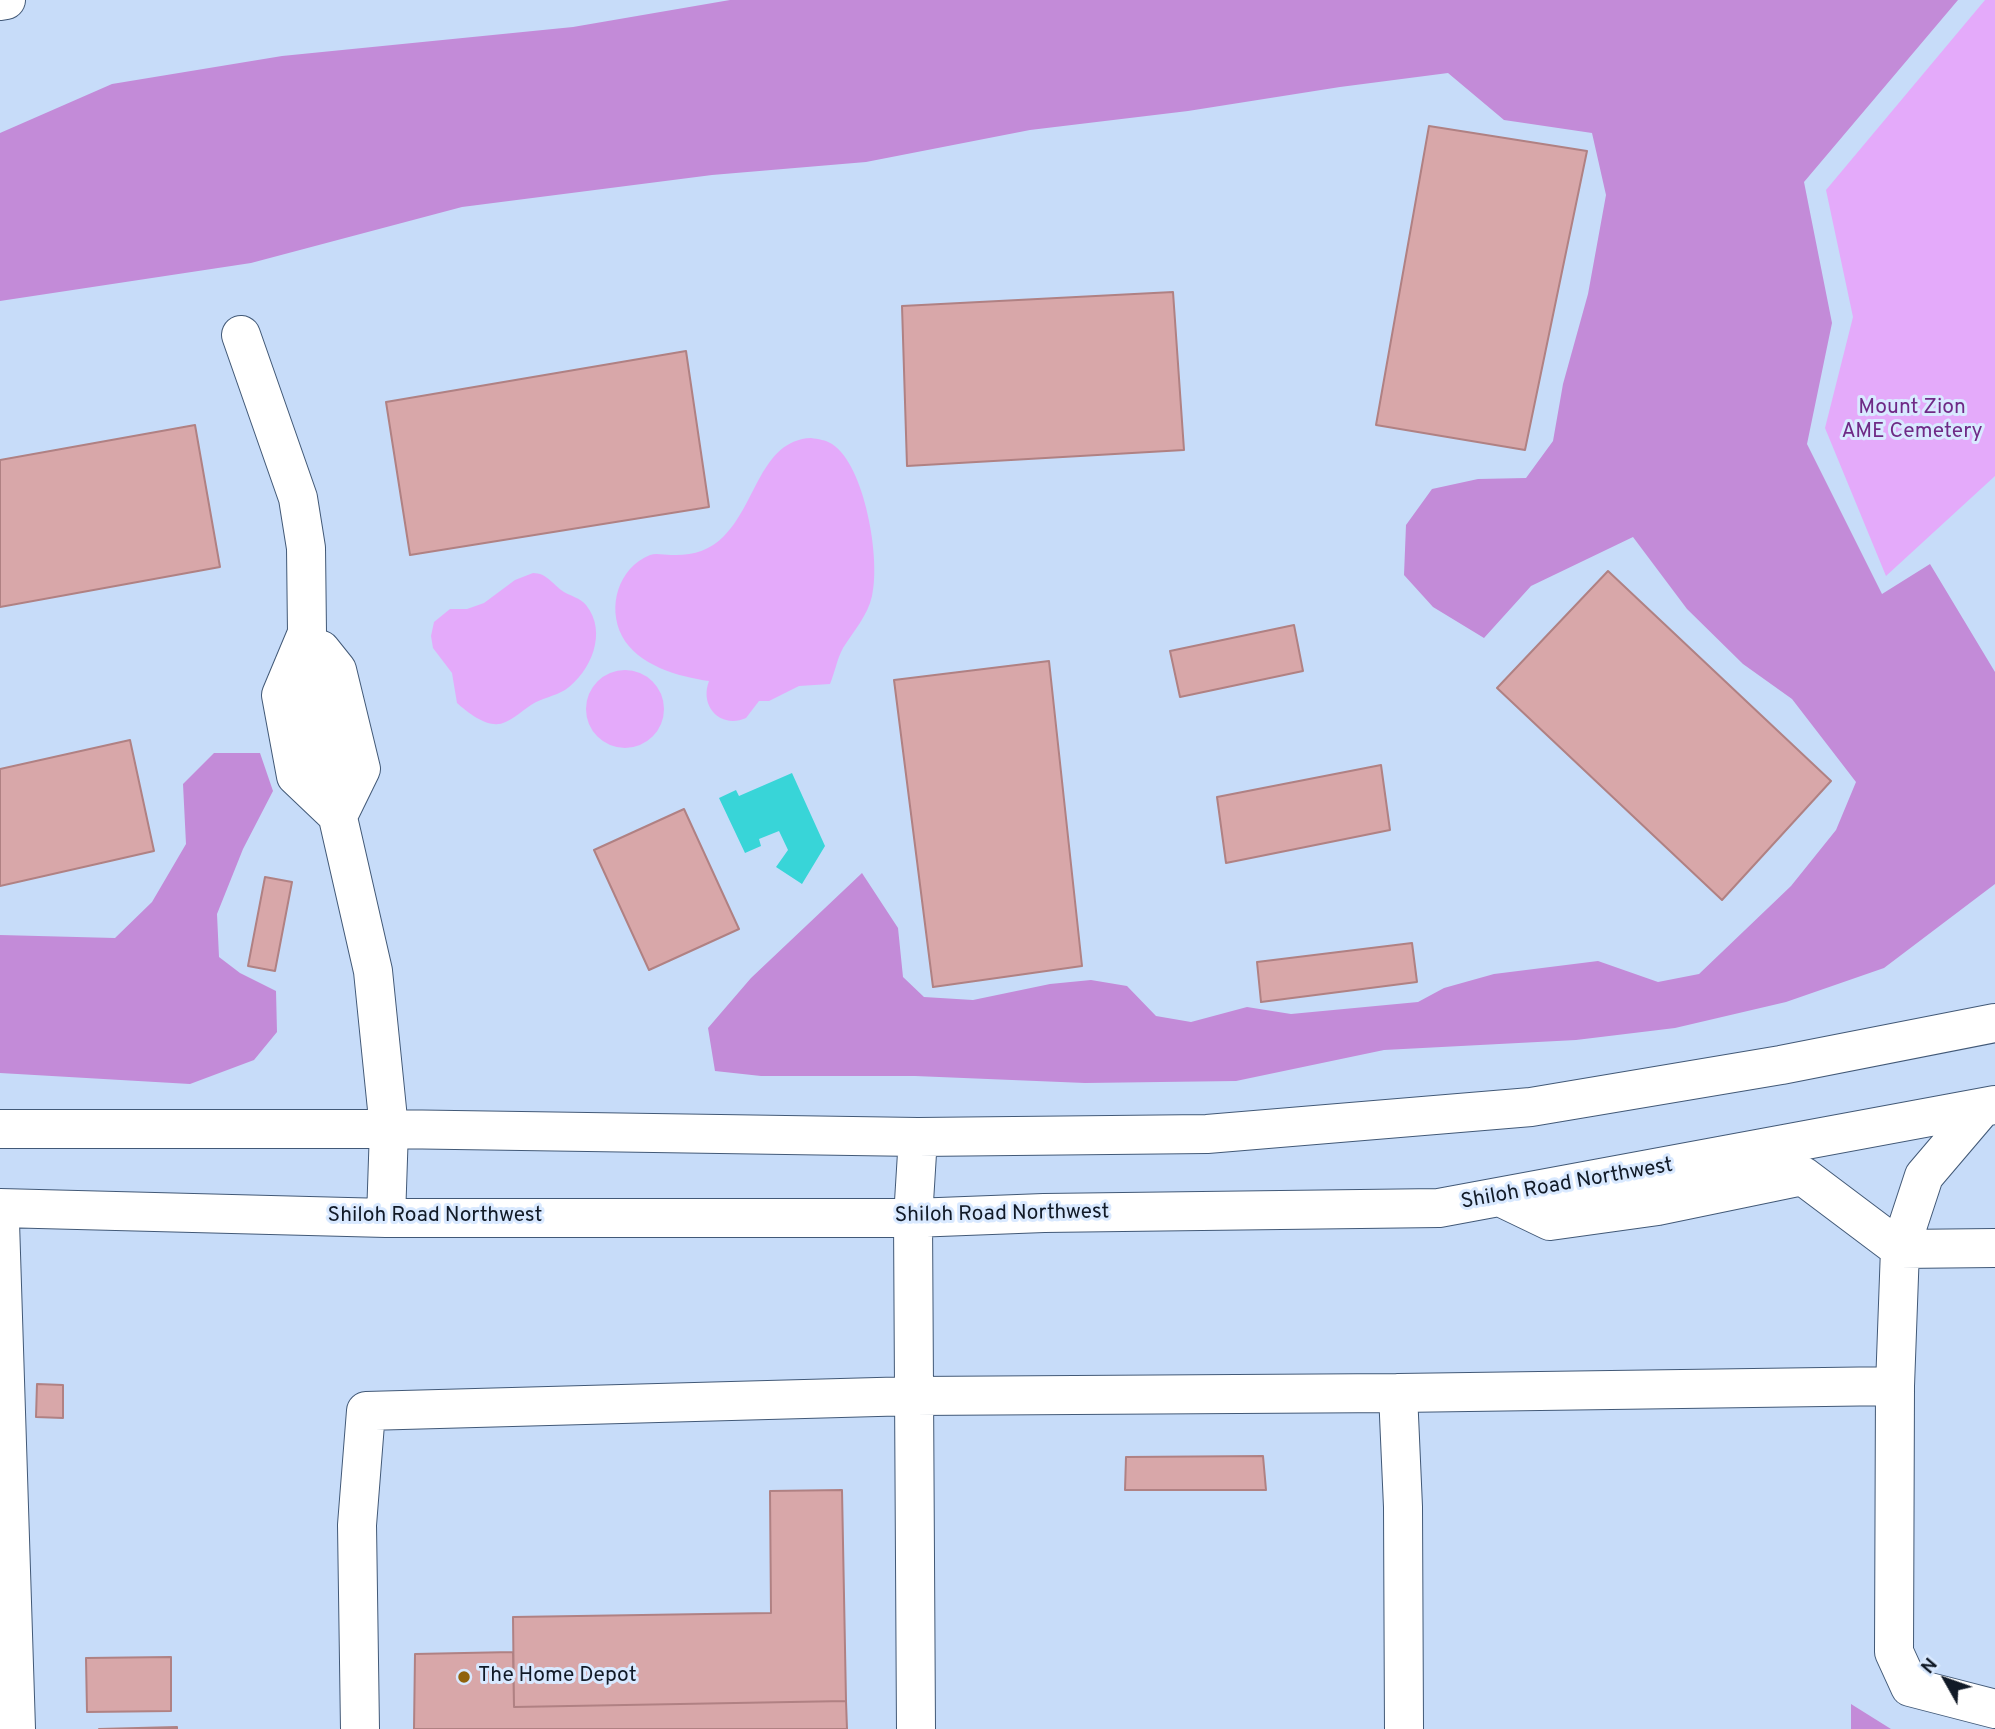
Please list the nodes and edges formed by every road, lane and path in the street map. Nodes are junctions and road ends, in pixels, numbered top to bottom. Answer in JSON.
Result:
{"nodes":[{"id":1,"x":6,"y":0,"type":"edge"},
{"id":2,"x":0,"y":1,"type":"edge"},
{"id":3,"x":241,"y":335,"type":"dead end"},
{"id":4,"x":307,"y":633,"type":"junction"},
{"id":5,"x":338,"y":816,"type":"junction"},
{"id":6,"x":1995,"y":1023,"type":"edge"},
{"id":7,"x":1988,"y":1107,"type":"edge"},
{"id":8,"x":0,"y":1129,"type":"edge"},
{"id":9,"x":389,"y":1129,"type":"junction"},
{"id":10,"x":918,"y":1138,"type":"junction"},
{"id":11,"x":1500,"y":1197,"type":"junction"},
{"id":12,"x":0,"y":1208,"type":"edge"},
{"id":13,"x":386,"y":1218,"type":"junction"},
{"id":14,"x":914,"y":1219,"type":"junction"},
{"id":15,"x":0,"y":1222,"type":"edge"},
{"id":16,"x":1995,"y":1248,"type":"edge"},
{"id":17,"x":1900,"y":1249,"type":"junction"},
{"id":18,"x":3,"y":1384,"type":"edge"},
{"id":19,"x":1895,"y":1386,"type":"junction"},
{"id":20,"x":1398,"y":1393,"type":"junction"},
{"id":21,"x":914,"y":1396,"type":"junction"},
{"id":22,"x":1995,"y":1709,"type":"edge"},
{"id":23,"x":16,"y":1729,"type":"edge"},
{"id":24,"x":360,"y":1729,"type":"edge"},
{"id":25,"x":916,"y":1729,"type":"edge"},
{"id":26,"x":1404,"y":1729,"type":"edge"}],
"edges":[{"from":1,"to":2,"type":"main road"},
{"from":3,"to":4,"type":"main road"},
{"from":4,"to":5,"type":"main road"},
{"from":4,"to":5,"type":"main road"},
{"from":5,"to":9,"type":"main road"},
{"from":6,"to":10,"type":"main road"},
{"from":7,"to":11,"type":"main road","name":"Shiloh Road Northwest"},
{"from":7,"to":17,"type":"main road"},
{"from":8,"to":9,"type":"main road"},
{"from":9,"to":10,"type":"main road"},
{"from":9,"to":13,"type":"main road"},
{"from":10,"to":14,"type":"main road"},
{"from":11,"to":14,"type":"main road","name":"Shiloh Road Northwest"},
{"from":11,"to":17,"type":"main road"},
{"from":12,"to":13,"type":"main road","name":"Shiloh Road Northwest"},
{"from":13,"to":14,"type":"main road","name":"Shiloh Road Northwest"},
{"from":14,"to":21,"type":"main road"},
{"from":15,"to":18,"type":"main road"},
{"from":16,"to":17,"type":"main road"},
{"from":17,"to":19,"type":"main road"},
{"from":18,"to":23,"type":"main road"},
{"from":19,"to":20,"type":"main road"},
{"from":19,"to":22,"type":"main road"},
{"from":20,"to":21,"type":"main road"},
{"from":20,"to":26,"type":"main road"},
{"from":21,"to":24,"type":"main road"},
{"from":21,"to":25,"type":"main road"}]}
